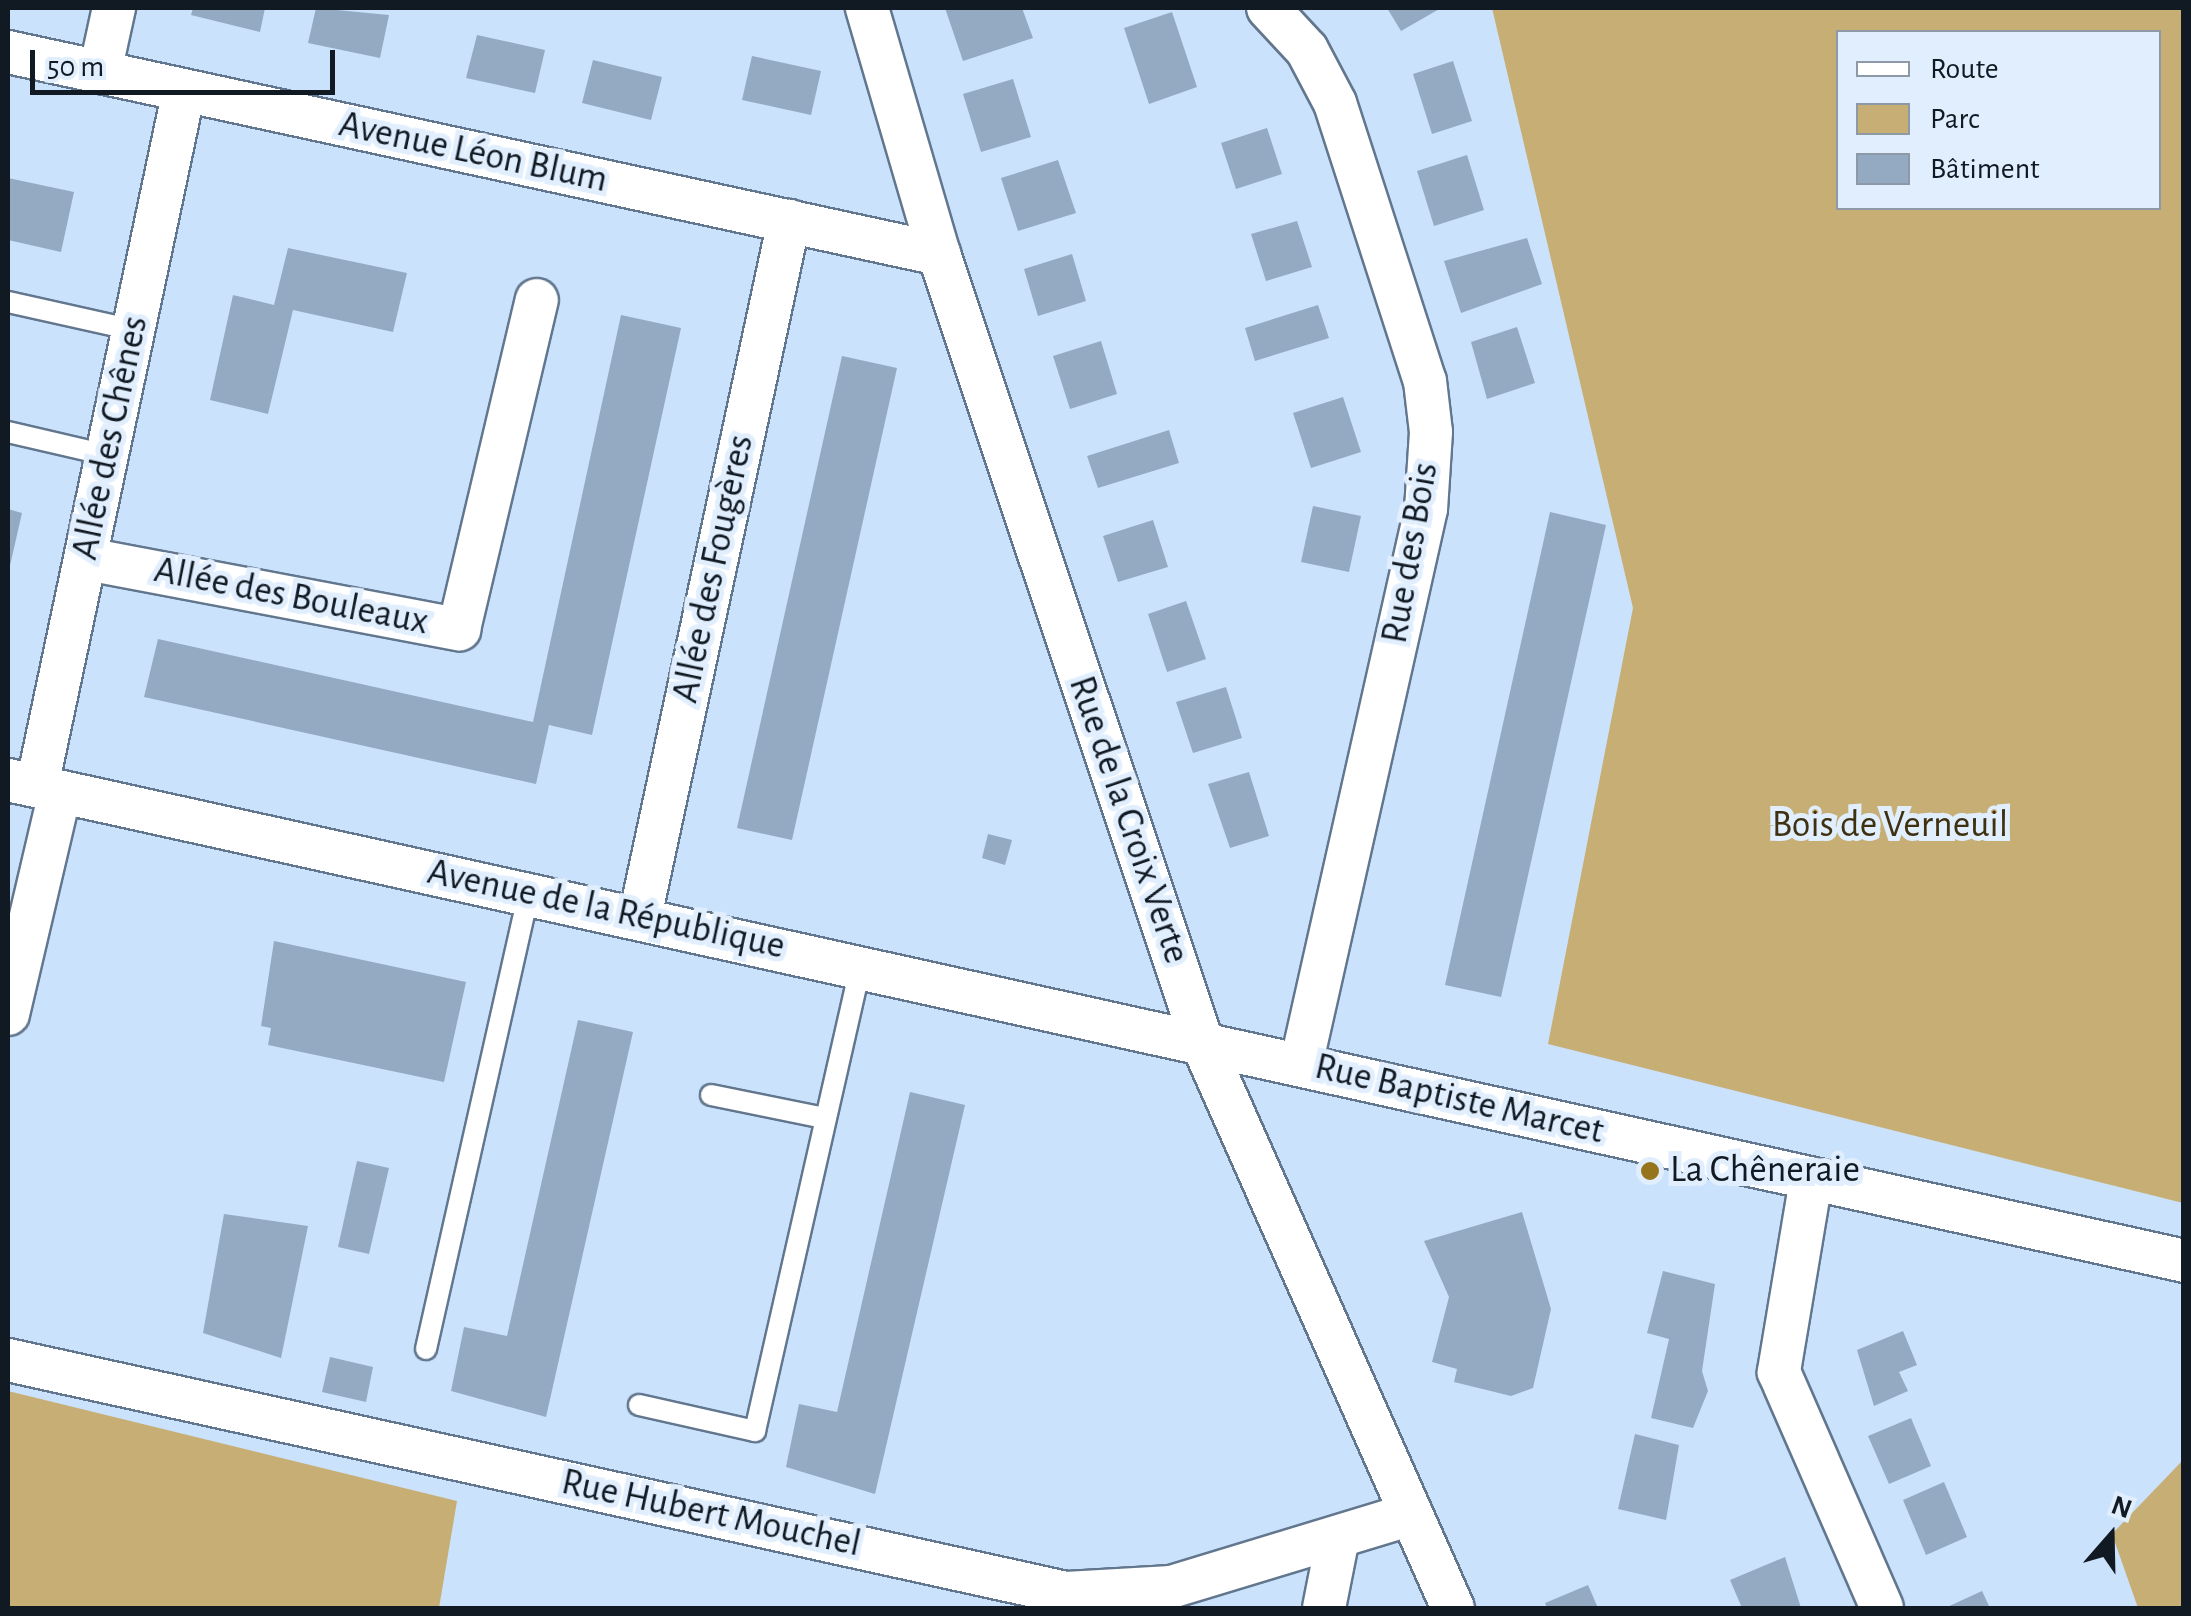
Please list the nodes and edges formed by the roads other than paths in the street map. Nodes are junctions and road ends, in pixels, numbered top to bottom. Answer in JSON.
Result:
{"nodes":[{"id":1,"x":114,"y":8,"type":"edge"},
{"id":2,"x":867,"y":8,"type":"edge"},
{"id":3,"x":1268,"y":8,"type":"edge"},
{"id":4,"x":8,"y":52,"type":"edge"},
{"id":5,"x":100,"y":72,"type":"junction"},
{"id":6,"x":184,"y":90,"type":"junction"},
{"id":7,"x":789,"y":221,"type":"junction"},
{"id":8,"x":939,"y":254,"type":"junction"},
{"id":9,"x":537,"y":300,"type":"dead end"},
{"id":10,"x":8,"y":302,"type":"edge"},
{"id":11,"x":134,"y":330,"type":"junction"},
{"id":12,"x":8,"y":432,"type":"edge"},
{"id":13,"x":108,"y":455,"type":"junction"},
{"id":14,"x":87,"y":559,"type":"junction"},
{"id":15,"x":35,"y":786,"type":"edge"},
{"id":16,"x":528,"y":893,"type":"junction"},
{"id":17,"x":640,"y":917,"type":"junction"},
{"id":18,"x":860,"y":966,"type":"junction"},
{"id":19,"x":8,"y":1014,"type":"edge"},
{"id":20,"x":1204,"y":1045,"type":"junction"},
{"id":21,"x":1301,"y":1065,"type":"junction"},
{"id":22,"x":711,"y":1095,"type":"dead end"},
{"id":23,"x":824,"y":1118,"type":"junction"},
{"id":24,"x":1812,"y":1180,"type":"junction"},
{"id":25,"x":2184,"y":1261,"type":"edge"},
{"id":26,"x":426,"y":1349,"type":"dead end"},
{"id":27,"x":8,"y":1360,"type":"edge"},
{"id":28,"x":639,"y":1405,"type":"dead end"},
{"id":29,"x":1411,"y":1514,"type":"junction"},
{"id":30,"x":1338,"y":1537,"type":"junction"},
{"id":31,"x":1324,"y":1608,"type":"edge"},
{"id":32,"x":1453,"y":1608,"type":"edge"},
{"id":33,"x":1882,"y":1608,"type":"edge"}],
"edges":[{"from":1,"to":5,"type":"street"},
{"from":2,"to":8,"type":"street","name":"Rue de la Croix Verte"},
{"from":3,"to":21,"type":"street","name":"Rue des Bois"},
{"from":4,"to":5,"type":"street","name":"Avenue Léon Blum"},
{"from":5,"to":6,"type":"street","name":"Avenue Léon Blum"},
{"from":6,"to":7,"type":"street","name":"Avenue Léon Blum"},
{"from":6,"to":11,"type":"street","name":"Allée des Chênes"},
{"from":7,"to":8,"type":"street","name":"Avenue Léon Blum"},
{"from":7,"to":17,"type":"street","name":"Allée des Fougères"},
{"from":8,"to":20,"type":"street","name":"Rue de la Croix Verte"},
{"from":9,"to":14,"type":"street","name":"Allée des Bouleaux"},
{"from":10,"to":11,"type":"lane"},
{"from":11,"to":13,"type":"street","name":"Allée des Chênes"},
{"from":12,"to":13,"type":"lane"},
{"from":13,"to":14,"type":"street","name":"Allée des Chênes"},
{"from":14,"to":15,"type":"street","name":"Allée des Chênes"},
{"from":15,"to":16,"type":"street","name":"Avenue de la République"},
{"from":15,"to":19,"type":"street","name":"Allée des Chênes"},
{"from":16,"to":17,"type":"street","name":"Avenue de la République"},
{"from":16,"to":26,"type":"lane"},
{"from":17,"to":18,"type":"street","name":"Avenue de la République"},
{"from":18,"to":20,"type":"street","name":"Avenue de la République"},
{"from":18,"to":23,"type":"lane"},
{"from":20,"to":21,"type":"street","name":"Rue Baptiste Marcet"},
{"from":20,"to":29,"type":"street","name":"Rue de la Croix Verte"},
{"from":21,"to":24,"type":"street","name":"Rue Baptiste Marcet"},
{"from":22,"to":23,"type":"lane"},
{"from":23,"to":28,"type":"lane"},
{"from":24,"to":25,"type":"street","name":"Rue Baptiste Marcet"},
{"from":24,"to":33,"type":"street"},
{"from":27,"to":30,"type":"street","name":"Rue Hubert Mouchel"},
{"from":29,"to":30,"type":"street","name":"Rue Hubert Mouchel"},
{"from":29,"to":32,"type":"street","name":"Rue de la Croix Verte"},
{"from":30,"to":31,"type":"street"}]}
